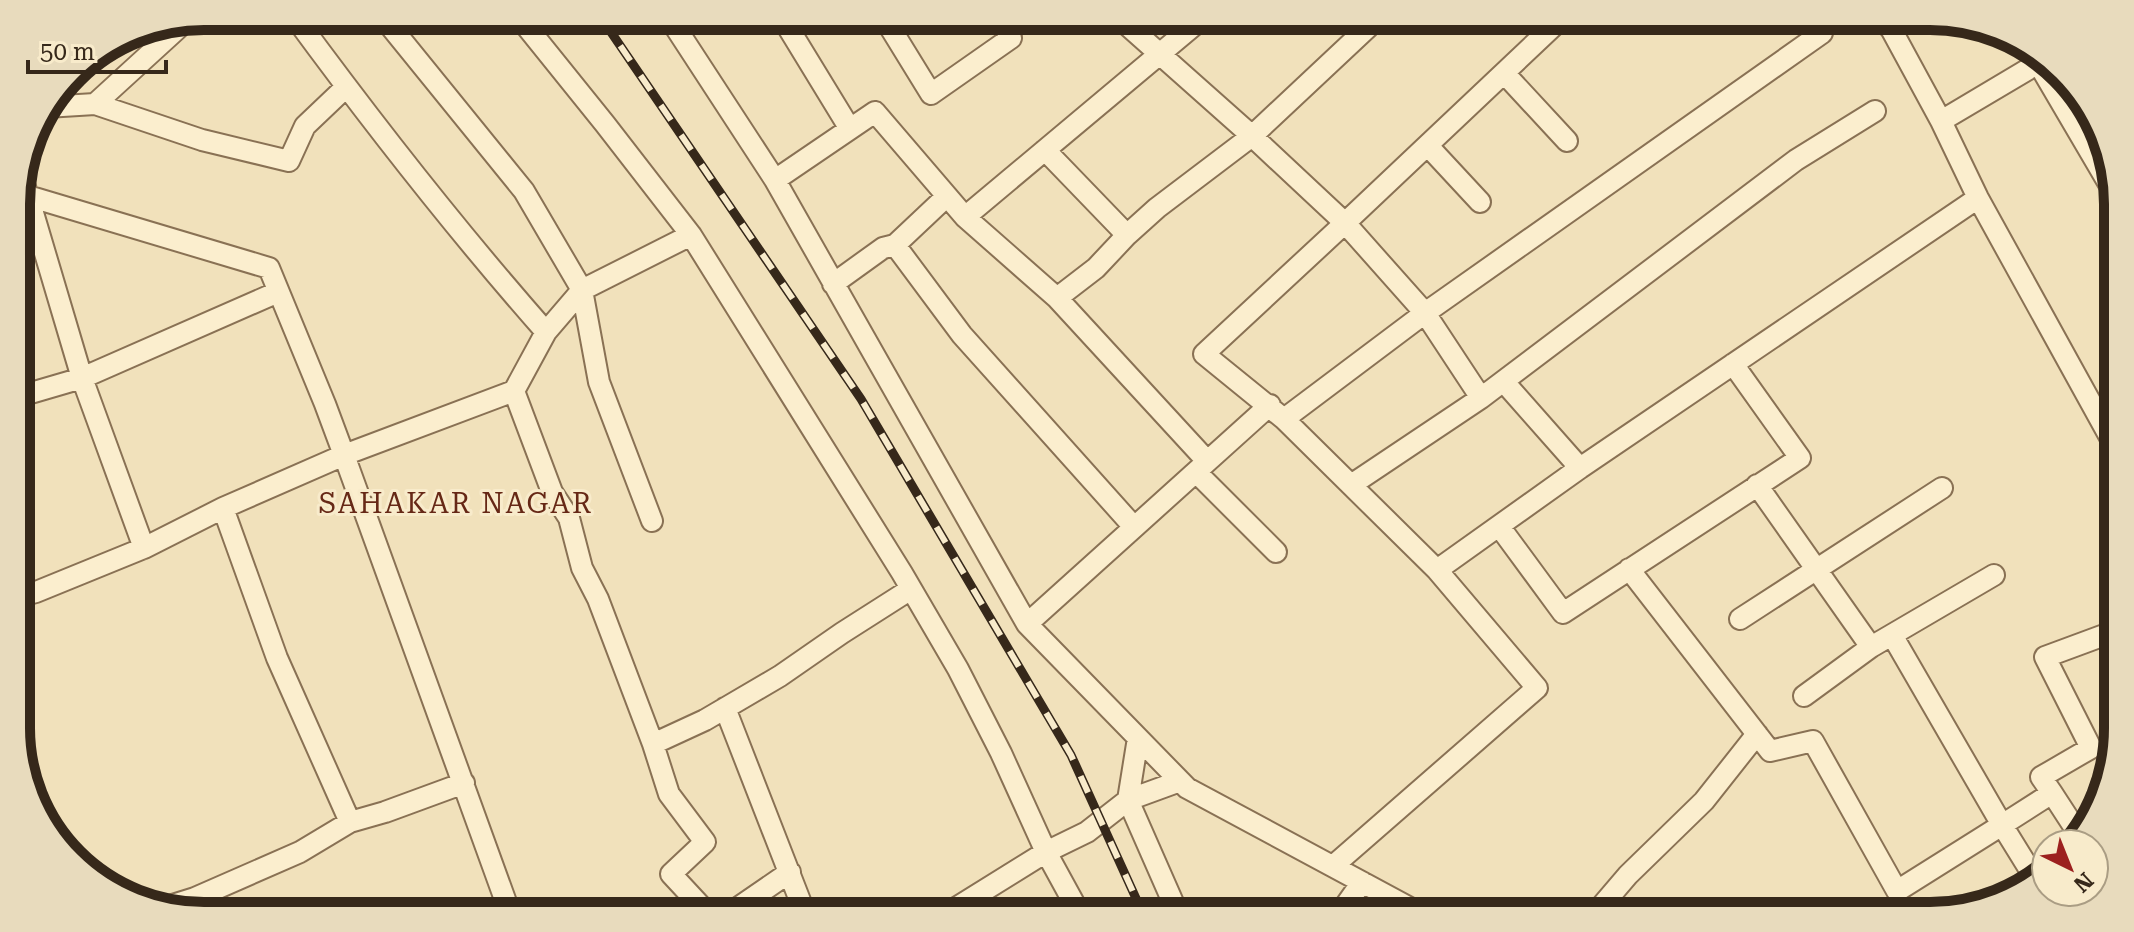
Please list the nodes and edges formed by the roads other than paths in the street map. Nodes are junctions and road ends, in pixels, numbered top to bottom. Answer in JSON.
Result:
{"nodes":[{"id":1,"x":304,"y":30,"type":"edge"},
{"id":2,"x":393,"y":30,"type":"edge"},
{"id":3,"x":529,"y":30,"type":"edge"},
{"id":4,"x":677,"y":30,"type":"edge"},
{"id":5,"x":790,"y":30,"type":"edge"},
{"id":6,"x":892,"y":30,"type":"edge"},
{"id":7,"x":1006,"y":30,"type":"edge"},
{"id":8,"x":1132,"y":30,"type":"edge"},
{"id":9,"x":1188,"y":30,"type":"edge"},
{"id":10,"x":1365,"y":30,"type":"edge"},
{"id":11,"x":1549,"y":30,"type":"edge"},
{"id":12,"x":1891,"y":30,"type":"edge"},
{"id":13,"x":173,"y":33,"type":"edge"},
{"id":14,"x":1822,"y":33,"type":"dead end"},
{"id":15,"x":1159,"y":54,"type":"junction"},
{"id":16,"x":2035,"y":65,"type":"edge"},
{"id":17,"x":1504,"y":73,"type":"junction"},
{"id":18,"x":2049,"y":77,"type":"edge"},
{"id":19,"x":346,"y":87,"type":"junction"},
{"id":20,"x":95,"y":104,"type":"junction"},
{"id":21,"x":60,"y":106,"type":"edge"},
{"id":22,"x":1875,"y":111,"type":"dead end"},
{"id":23,"x":1941,"y":121,"type":"junction"},
{"id":24,"x":850,"y":129,"type":"junction"},
{"id":25,"x":1252,"y":136,"type":"junction"},
{"id":26,"x":1567,"y":141,"type":"dead end"},
{"id":27,"x":1428,"y":146,"type":"junction"},
{"id":28,"x":1045,"y":150,"type":"junction"},
{"id":29,"x":2100,"y":168,"type":"edge"},
{"id":30,"x":775,"y":180,"type":"junction"},
{"id":31,"x":947,"y":196,"type":"junction"},
{"id":32,"x":30,"y":197,"type":"edge"},
{"id":33,"x":1978,"y":198,"type":"junction"},
{"id":34,"x":1480,"y":202,"type":"dead end"},
{"id":35,"x":30,"y":203,"type":"edge"},
{"id":36,"x":965,"y":217,"type":"junction"},
{"id":37,"x":1345,"y":223,"type":"junction"},
{"id":38,"x":691,"y":235,"type":"junction"},
{"id":39,"x":1127,"y":235,"type":"junction"},
{"id":40,"x":895,"y":245,"type":"junction"},
{"id":41,"x":833,"y":284,"type":"junction"},
{"id":42,"x":582,"y":290,"type":"junction"},
{"id":43,"x":278,"y":292,"type":"junction"},
{"id":44,"x":1057,"y":298,"type":"junction"},
{"id":45,"x":1425,"y":313,"type":"junction"},
{"id":46,"x":546,"y":332,"type":"junction"},
{"id":47,"x":1733,"y":364,"type":"junction"},
{"id":48,"x":82,"y":378,"type":"junction"},
{"id":49,"x":1504,"y":382,"type":"junction"},
{"id":50,"x":514,"y":391,"type":"junction"},
{"id":51,"x":30,"y":393,"type":"edge"},
{"id":52,"x":1481,"y":398,"type":"junction"},
{"id":53,"x":1277,"y":412,"type":"junction"},
{"id":54,"x":2104,"y":426,"type":"edge"},
{"id":55,"x":344,"y":455,"type":"junction"},
{"id":56,"x":1202,"y":466,"type":"junction"},
{"id":57,"x":1580,"y":468,"type":"junction"},
{"id":58,"x":1351,"y":485,"type":"junction"},
{"id":59,"x":1757,"y":485,"type":"junction"},
{"id":60,"x":1942,"y":488,"type":"dead end"},
{"id":61,"x":223,"y":508,"type":"junction"},
{"id":62,"x":652,"y":521,"type":"dead end"},
{"id":63,"x":1499,"y":526,"type":"junction"},
{"id":64,"x":1134,"y":527,"type":"junction"},
{"id":65,"x":144,"y":548,"type":"junction"},
{"id":66,"x":1276,"y":552,"type":"dead end"},
{"id":67,"x":1629,"y":569,"type":"junction"},
{"id":68,"x":1816,"y":569,"type":"junction"},
{"id":69,"x":1437,"y":570,"type":"junction"},
{"id":70,"x":1994,"y":575,"type":"dead end"},
{"id":71,"x":911,"y":589,"type":"junction"},
{"id":72,"x":30,"y":594,"type":"edge"},
{"id":73,"x":1740,"y":619,"type":"dead end"},
{"id":74,"x":1027,"y":624,"type":"junction"},
{"id":75,"x":1892,"y":635,"type":"junction"},
{"id":76,"x":2104,"y":635,"type":"edge"},
{"id":77,"x":1871,"y":647,"type":"junction"},
{"id":78,"x":1804,"y":696,"type":"dead end"},
{"id":79,"x":725,"y":708,"type":"junction"},
{"id":80,"x":1757,"y":734,"type":"junction"},
{"id":81,"x":1138,"y":738,"type":"junction"},
{"id":82,"x":653,"y":744,"type":"junction"},
{"id":83,"x":1180,"y":781,"type":"junction"},
{"id":84,"x":464,"y":783,"type":"junction"},
{"id":85,"x":2052,"y":793,"type":"junction"},
{"id":86,"x":1128,"y":800,"type":"junction"},
{"id":87,"x":350,"y":822,"type":"junction"},
{"id":88,"x":2002,"y":825,"type":"junction"},
{"id":89,"x":2073,"y":826,"type":"edge"},
{"id":90,"x":1046,"y":852,"type":"junction"},
{"id":91,"x":1333,"y":866,"type":"junction"},
{"id":92,"x":2030,"y":870,"type":"edge"},
{"id":93,"x":790,"y":872,"type":"junction"},
{"id":94,"x":1362,"y":882,"type":"junction"},
{"id":95,"x":208,"y":902,"type":"edge"},
{"id":96,"x":506,"y":902,"type":"edge"},
{"id":97,"x":697,"y":902,"type":"edge"},
{"id":98,"x":746,"y":902,"type":"edge"},
{"id":99,"x":801,"y":902,"type":"edge"},
{"id":100,"x":966,"y":902,"type":"edge"},
{"id":101,"x":1073,"y":902,"type":"edge"},
{"id":102,"x":1173,"y":902,"type":"edge"},
{"id":103,"x":1348,"y":902,"type":"edge"},
{"id":104,"x":1399,"y":902,"type":"edge"},
{"id":105,"x":1605,"y":902,"type":"edge"}],
"edges":[{"from":1,"to":19,"type":"street"},
{"from":2,"to":42,"type":"street"},
{"from":3,"to":38,"type":"street"},
{"from":4,"to":30,"type":"street"},
{"from":5,"to":24,"type":"street"},
{"from":6,"to":7,"type":"street"},
{"from":8,"to":15,"type":"street"},
{"from":9,"to":15,"type":"street"},
{"from":10,"to":25,"type":"street"},
{"from":11,"to":17,"type":"street"},
{"from":12,"to":23,"type":"street"},
{"from":13,"to":20,"type":"street"},
{"from":14,"to":45,"type":"street"},
{"from":15,"to":25,"type":"street"},
{"from":15,"to":28,"type":"street"},
{"from":16,"to":23,"type":"street"},
{"from":17,"to":26,"type":"street"},
{"from":17,"to":27,"type":"street"},
{"from":18,"to":29,"type":"street"},
{"from":19,"to":20,"type":"street"},
{"from":19,"to":46,"type":"street"},
{"from":20,"to":21,"type":"street"},
{"from":22,"to":49,"type":"street"},
{"from":23,"to":33,"type":"street"},
{"from":24,"to":30,"type":"street"},
{"from":24,"to":31,"type":"street"},
{"from":25,"to":37,"type":"street"},
{"from":25,"to":39,"type":"street"},
{"from":27,"to":34,"type":"street"},
{"from":27,"to":37,"type":"street"},
{"from":28,"to":36,"type":"street"},
{"from":28,"to":39,"type":"street"},
{"from":30,"to":41,"type":"street"},
{"from":31,"to":36,"type":"street"},
{"from":31,"to":40,"type":"street"},
{"from":32,"to":43,"type":"street"},
{"from":33,"to":47,"type":"street"},
{"from":33,"to":54,"type":"street"},
{"from":35,"to":48,"type":"street"},
{"from":36,"to":44,"type":"street"},
{"from":37,"to":45,"type":"street"},
{"from":37,"to":53,"type":"street"},
{"from":38,"to":42,"type":"street"},
{"from":38,"to":71,"type":"street"},
{"from":39,"to":44,"type":"street"},
{"from":40,"to":41,"type":"street"},
{"from":40,"to":64,"type":"street"},
{"from":41,"to":74,"type":"street"},
{"from":42,"to":46,"type":"street"},
{"from":42,"to":62,"type":"street"},
{"from":43,"to":48,"type":"street"},
{"from":43,"to":55,"type":"street"},
{"from":44,"to":56,"type":"street"},
{"from":45,"to":52,"type":"street"},
{"from":45,"to":53,"type":"street"},
{"from":46,"to":50,"type":"street"},
{"from":47,"to":57,"type":"street"},
{"from":47,"to":59,"type":"street"},
{"from":48,"to":51,"type":"street"},
{"from":48,"to":65,"type":"street"},
{"from":49,"to":52,"type":"street"},
{"from":49,"to":57,"type":"street"},
{"from":50,"to":55,"type":"street"},
{"from":50,"to":82,"type":"street"},
{"from":52,"to":58,"type":"street"},
{"from":53,"to":56,"type":"street"},
{"from":53,"to":58,"type":"street"},
{"from":55,"to":61,"type":"street"},
{"from":55,"to":84,"type":"street"},
{"from":56,"to":64,"type":"street"},
{"from":56,"to":66,"type":"street"},
{"from":57,"to":63,"type":"street"},
{"from":58,"to":69,"type":"street"},
{"from":59,"to":67,"type":"street"},
{"from":59,"to":68,"type":"street"},
{"from":60,"to":68,"type":"street"},
{"from":61,"to":65,"type":"street"},
{"from":61,"to":87,"type":"street"},
{"from":63,"to":67,"type":"street"},
{"from":63,"to":69,"type":"street"},
{"from":64,"to":74,"type":"street"},
{"from":65,"to":72,"type":"street"},
{"from":67,"to":80,"type":"street"},
{"from":68,"to":73,"type":"street"},
{"from":68,"to":77,"type":"street"},
{"from":69,"to":91,"type":"street"},
{"from":70,"to":75,"type":"street"},
{"from":71,"to":79,"type":"street"},
{"from":71,"to":90,"type":"street"},
{"from":74,"to":81,"type":"street"},
{"from":75,"to":77,"type":"street"},
{"from":75,"to":88,"type":"street"},
{"from":76,"to":85,"type":"street"},
{"from":77,"to":78,"type":"street"},
{"from":79,"to":82,"type":"street"},
{"from":79,"to":93,"type":"street"},
{"from":80,"to":88,"type":"street"},
{"from":80,"to":105,"type":"street"},
{"from":81,"to":83,"type":"street"},
{"from":81,"to":86,"type":"street"},
{"from":82,"to":97,"type":"street"},
{"from":83,"to":86,"type":"street"},
{"from":83,"to":91,"type":"street"},
{"from":84,"to":87,"type":"street"},
{"from":84,"to":96,"type":"street"},
{"from":85,"to":88,"type":"street"},
{"from":85,"to":89,"type":"street"},
{"from":86,"to":90,"type":"street"},
{"from":86,"to":102,"type":"street"},
{"from":87,"to":95,"type":"street"},
{"from":88,"to":92,"type":"street"},
{"from":90,"to":100,"type":"street"},
{"from":90,"to":101,"type":"street"},
{"from":91,"to":94,"type":"street"},
{"from":93,"to":98,"type":"street"},
{"from":93,"to":99,"type":"street"},
{"from":94,"to":103,"type":"street"},
{"from":94,"to":104,"type":"street"}]}
